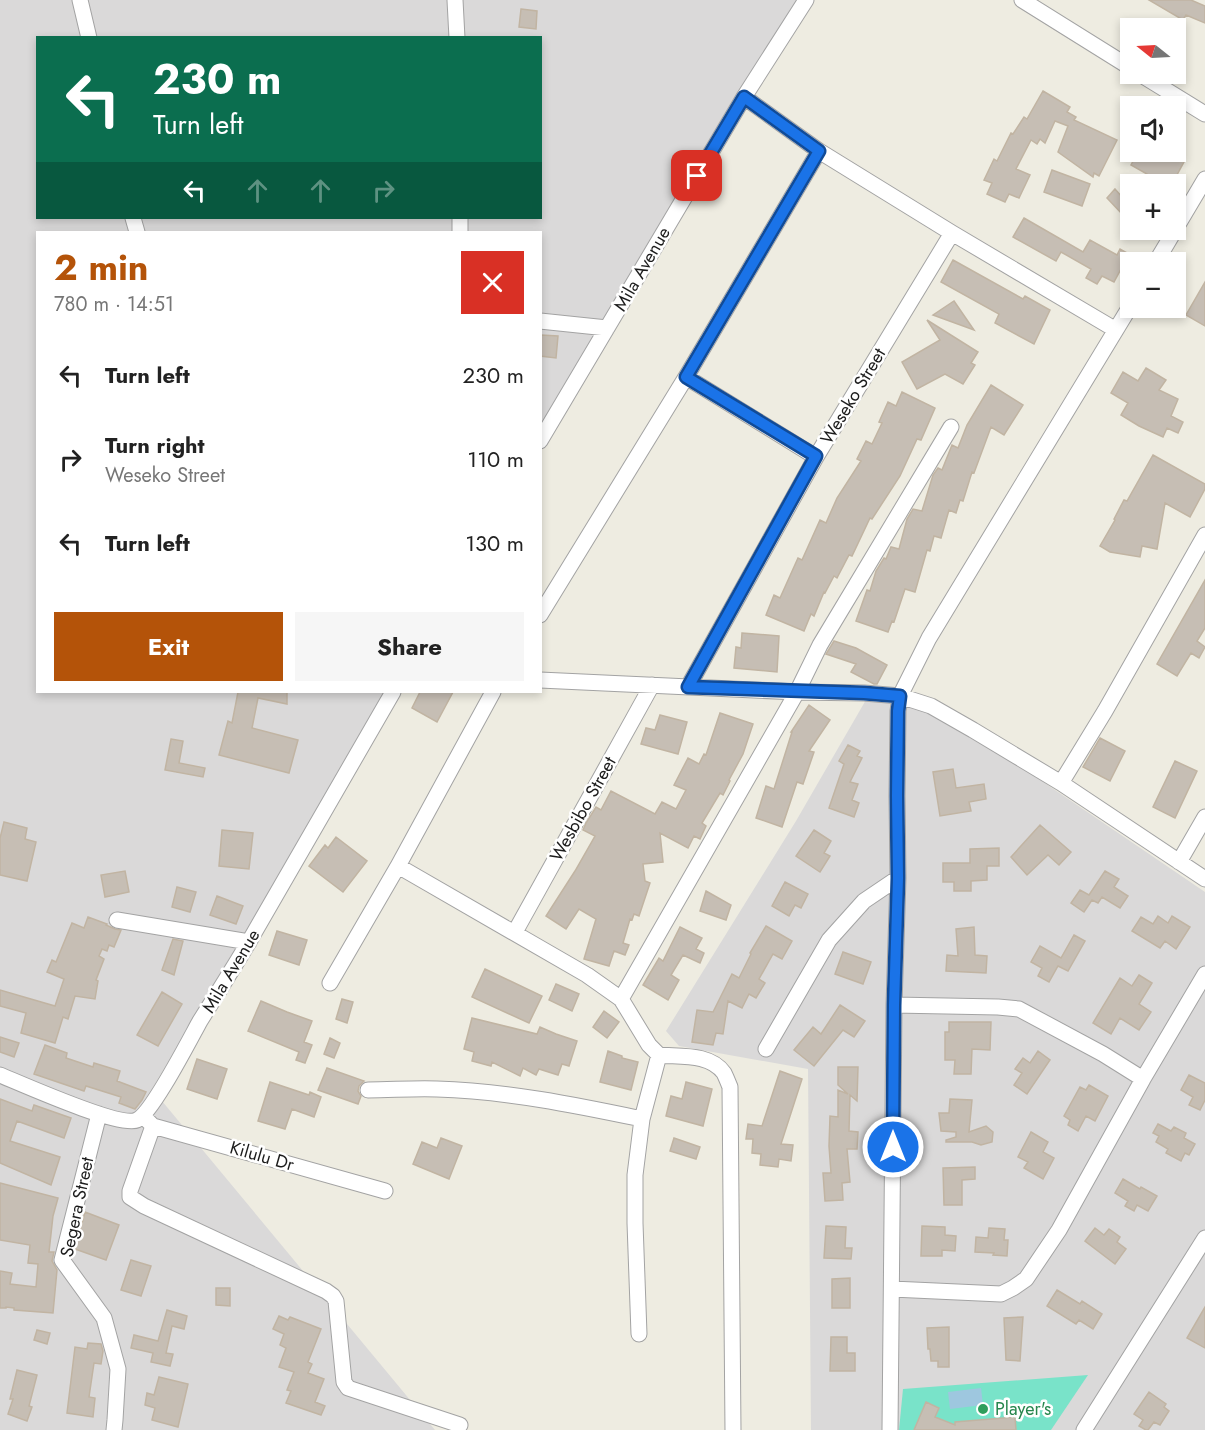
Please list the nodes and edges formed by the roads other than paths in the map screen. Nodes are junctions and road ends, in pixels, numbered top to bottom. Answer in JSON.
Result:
{"nodes":[{"id":1,"x":80,"y":0,"type":"edge"},
{"id":2,"x":455,"y":0,"type":"edge"},
{"id":3,"x":806,"y":0,"type":"edge"},
{"id":4,"x":1022,"y":0,"type":"edge"},
{"id":5,"x":89,"y":36,"type":"edge"},
{"id":6,"x":457,"y":36,"type":"edge"},
{"id":7,"x":1120,"y":61,"type":"edge"},
{"id":8,"x":1156,"y":84,"type":"edge"},
{"id":9,"x":744,"y":97,"type":"junction"},
{"id":10,"x":1205,"y":114,"type":"edge"},
{"id":11,"x":819,"y":151,"type":"junction"},
{"id":12,"x":1205,"y":179,"type":"edge"},
{"id":13,"x":1186,"y":212,"type":"edge"},
{"id":14,"x":952,"y":233,"type":"junction"},
{"id":15,"x":1123,"y":318,"type":"edge"},
{"id":16,"x":542,"y":321,"type":"edge"},
{"id":17,"x":607,"y":328,"type":"junction"},
{"id":18,"x":1116,"y":330,"type":"junction"},
{"id":19,"x":686,"y":377,"type":"junction"},
{"id":20,"x":951,"y":427,"type":"dead end"},
{"id":21,"x":542,"y":438,"type":"edge"},
{"id":22,"x":816,"y":456,"type":"junction"},
{"id":23,"x":1205,"y":535,"type":"edge"},
{"id":24,"x":542,"y":612,"type":"edge"},
{"id":25,"x":542,"y":680,"type":"edge"},
{"id":26,"x":652,"y":686,"type":"junction"},
{"id":27,"x":688,"y":687,"type":"junction"},
{"id":28,"x":797,"y":692,"type":"junction"},
{"id":29,"x":392,"y":693,"type":"edge"},
{"id":30,"x":492,"y":693,"type":"edge"},
{"id":31,"x":900,"y":696,"type":"junction"},
{"id":32,"x":1061,"y":783,"type":"junction"},
{"id":33,"x":1205,"y":817,"type":"edge"},
{"id":34,"x":1179,"y":862,"type":"junction"},
{"id":35,"x":398,"y":866,"type":"junction"},
{"id":36,"x":898,"y":878,"type":"junction"},
{"id":37,"x":1205,"y":879,"type":"edge"},
{"id":38,"x":117,"y":920,"type":"dead end"},
{"id":39,"x":515,"y":932,"type":"junction"},
{"id":40,"x":249,"y":942,"type":"junction"},
{"id":41,"x":1205,"y":974,"type":"edge"},
{"id":42,"x":330,"y":982,"type":"dead end"},
{"id":43,"x":621,"y":999,"type":"junction"},
{"id":44,"x":894,"y":1005,"type":"junction"},
{"id":45,"x":766,"y":1049,"type":"dead end"},
{"id":46,"x":659,"y":1055,"type":"junction"},
{"id":47,"x":0,"y":1075,"type":"edge"},
{"id":48,"x":1143,"y":1079,"type":"junction"},
{"id":49,"x":368,"y":1090,"type":"dead end"},
{"id":50,"x":99,"y":1114,"type":"junction"},
{"id":51,"x":642,"y":1119,"type":"junction"},
{"id":52,"x":148,"y":1121,"type":"junction"},
{"id":53,"x":385,"y":1191,"type":"dead end"},
{"id":54,"x":1205,"y":1238,"type":"edge"},
{"id":55,"x":892,"y":1290,"type":"junction"},
{"id":56,"x":639,"y":1334,"type":"dead end"},
{"id":57,"x":459,"y":1425,"type":"dead end"},
{"id":58,"x":114,"y":1430,"type":"edge"},
{"id":59,"x":733,"y":1430,"type":"edge"},
{"id":60,"x":890,"y":1430,"type":"edge"},
{"id":61,"x":1084,"y":1430,"type":"edge"}],
"edges":[{"from":1,"to":5,"type":"street"},
{"from":2,"to":6,"type":"street"},
{"from":3,"to":9,"type":"street","name":"Mila Avenue"},
{"from":4,"to":7,"type":"street"},
{"from":8,"to":10,"type":"street"},
{"from":9,"to":11,"type":"street"},
{"from":9,"to":17,"type":"street","name":"Mila Avenue"},
{"from":11,"to":14,"type":"street"},
{"from":11,"to":19,"type":"street"},
{"from":12,"to":13,"type":"street"},
{"from":14,"to":18,"type":"street"},
{"from":14,"to":22,"type":"street","name":"Weseko Street"},
{"from":15,"to":18,"type":"street"},
{"from":16,"to":17,"type":"street"},
{"from":17,"to":21,"type":"street","name":"Mila Avenue"},
{"from":18,"to":31,"type":"street"},
{"from":19,"to":22,"type":"street"},
{"from":19,"to":24,"type":"street"},
{"from":20,"to":28,"type":"street"},
{"from":22,"to":27,"type":"street","name":"Weseko Street"},
{"from":23,"to":32,"type":"street"},
{"from":25,"to":26,"type":"street"},
{"from":26,"to":27,"type":"street"},
{"from":26,"to":39,"type":"street","name":"Wesbibo Street"},
{"from":27,"to":28,"type":"street"},
{"from":28,"to":31,"type":"street"},
{"from":28,"to":43,"type":"street"},
{"from":29,"to":40,"type":"street","name":"Mila Avenue"},
{"from":30,"to":35,"type":"street"},
{"from":31,"to":32,"type":"street"},
{"from":31,"to":36,"type":"street"},
{"from":32,"to":34,"type":"street"},
{"from":33,"to":34,"type":"street"},
{"from":34,"to":37,"type":"street"},
{"from":35,"to":39,"type":"street"},
{"from":35,"to":42,"type":"street"},
{"from":36,"to":44,"type":"street"},
{"from":36,"to":45,"type":"street"},
{"from":38,"to":40,"type":"street"},
{"from":39,"to":43,"type":"street"},
{"from":40,"to":52,"type":"street","name":"Mila Avenue"},
{"from":41,"to":48,"type":"street"},
{"from":43,"to":46,"type":"street"},
{"from":44,"to":48,"type":"street"},
{"from":44,"to":55,"type":"street"},
{"from":46,"to":51,"type":"street"},
{"from":46,"to":59,"type":"street"},
{"from":47,"to":50,"type":"street"},
{"from":48,"to":55,"type":"street"},
{"from":49,"to":51,"type":"street"},
{"from":50,"to":52,"type":"street"},
{"from":50,"to":58,"type":"street","name":"Segera Street"},
{"from":51,"to":56,"type":"street"},
{"from":52,"to":53,"type":"street","name":"Kilulu Dr"},
{"from":52,"to":57,"type":"street","name":"Mila Avenue"},
{"from":54,"to":61,"type":"street"},
{"from":55,"to":60,"type":"street"}]}
